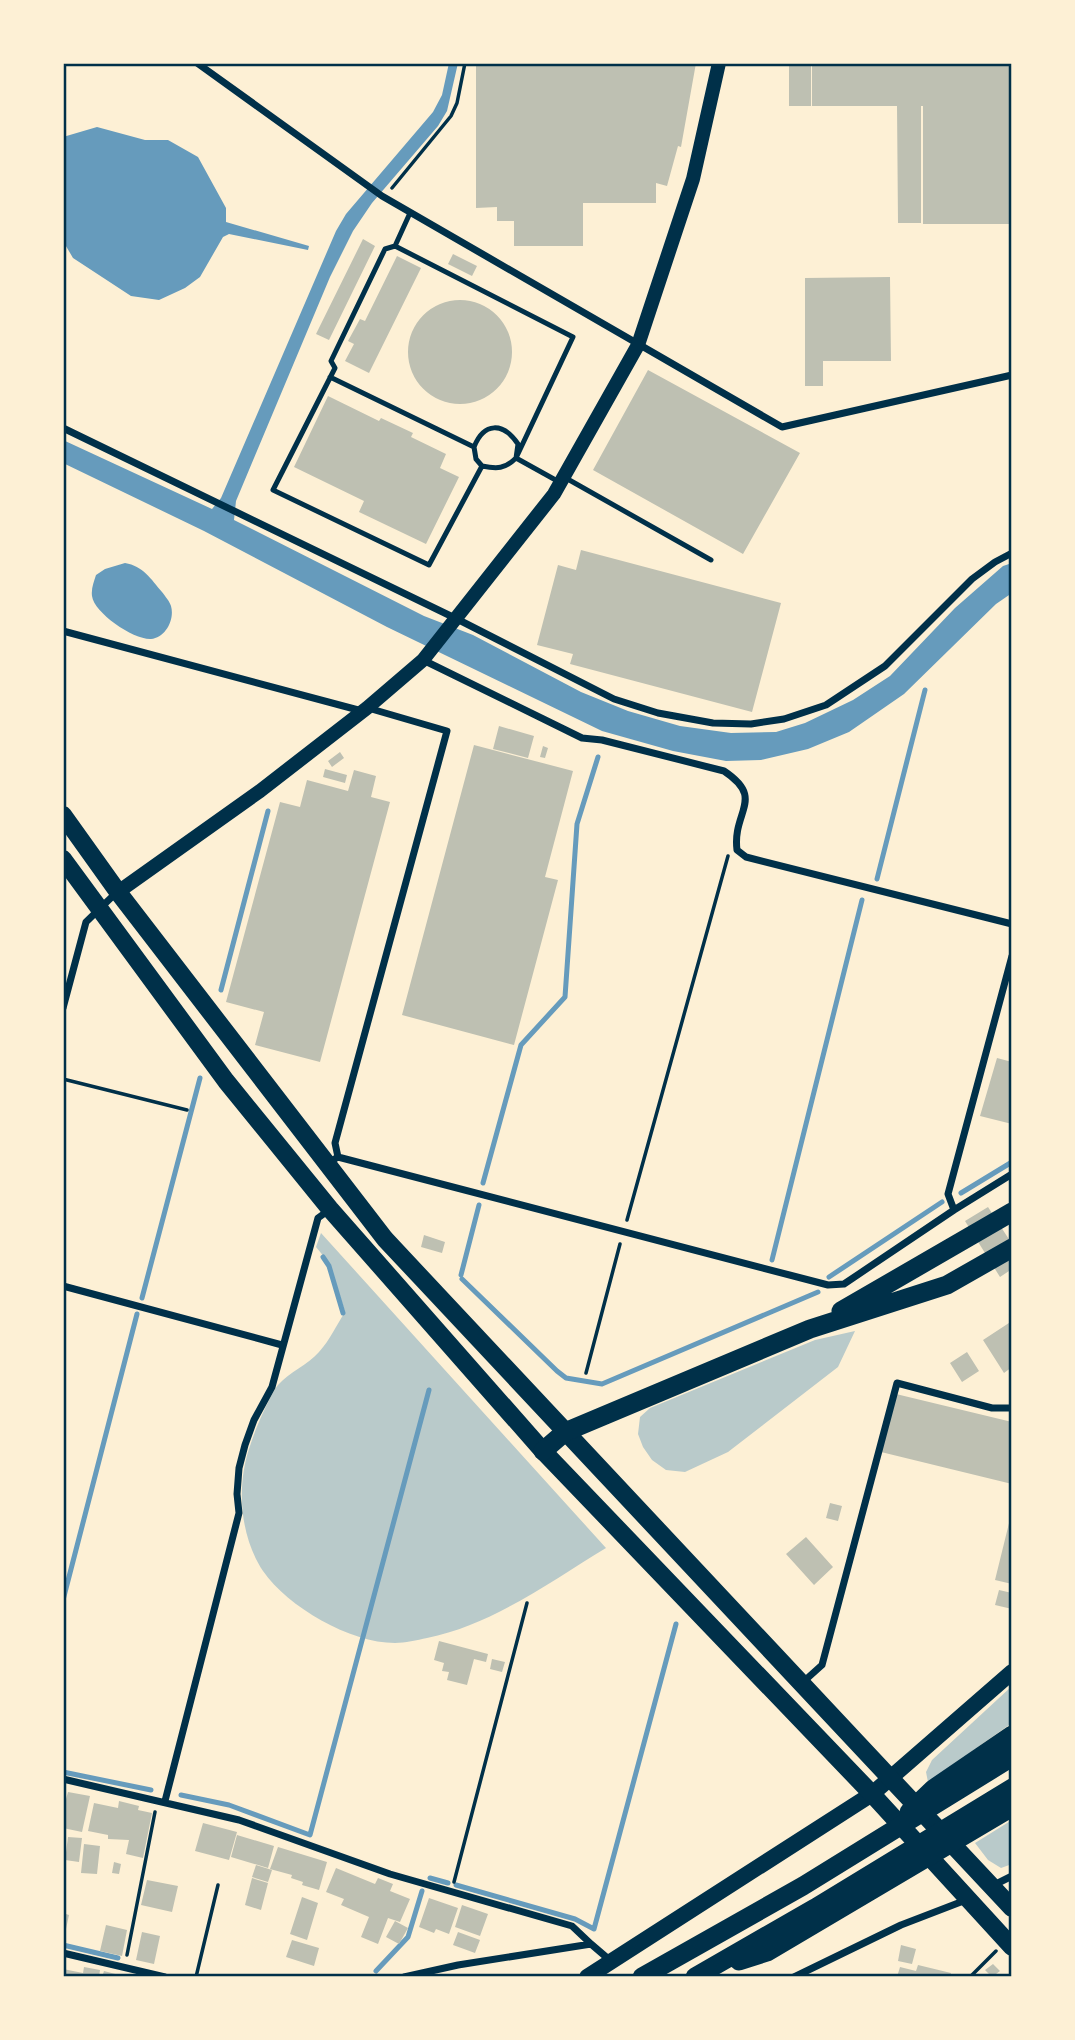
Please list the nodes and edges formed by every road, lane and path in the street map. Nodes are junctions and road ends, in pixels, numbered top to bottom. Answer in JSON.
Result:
{"nodes":[{"id":1,"x":197,"y":63,"type":"edge"},
{"id":2,"x":465,"y":63,"type":"edge"},
{"id":3,"x":719,"y":63,"type":"edge"},
{"id":4,"x":383,"y":197,"type":"junction"},
{"id":5,"x":410,"y":213,"type":"junction"},
{"id":6,"x":395,"y":246,"type":"junction"},
{"id":7,"x":638,"y":345,"type":"junction"},
{"id":8,"x":1012,"y":375,"type":"edge"},
{"id":9,"x":330,"y":377,"type":"junction"},
{"id":10,"x":63,"y":428,"type":"edge"},
{"id":11,"x":474,"y":447,"type":"junction"},
{"id":12,"x":516,"y":458,"type":"junction"},
{"id":13,"x":482,"y":466,"type":"junction"},
{"id":14,"x":562,"y":480,"type":"junction"},
{"id":15,"x":1012,"y":553,"type":"edge"},
{"id":16,"x":711,"y":560,"type":"dead end"},
{"id":17,"x":457,"y":620,"type":"junction"},
{"id":18,"x":63,"y":631,"type":"edge"},
{"id":19,"x":423,"y":660,"type":"junction"},
{"id":20,"x":365,"y":709,"type":"junction"},
{"id":21,"x":63,"y":815,"type":"edge"},
{"id":22,"x":736,"y":838,"type":"junction"},
{"id":23,"x":63,"y":859,"type":"edge"},
{"id":24,"x":118,"y":892,"type":"junction"},
{"id":25,"x":99,"y":910,"type":"junction"},
{"id":26,"x":1012,"y":924,"type":"edge"},
{"id":27,"x":1012,"y":956,"type":"edge"},
{"id":28,"x":63,"y":1008,"type":"edge"},
{"id":29,"x":63,"y":1079,"type":"edge"},
{"id":30,"x":187,"y":1111,"type":"dead end"},
{"id":31,"x":333,"y":1160,"type":"junction"},
{"id":32,"x":1012,"y":1174,"type":"edge"},
{"id":33,"x":330,"y":1209,"type":"junction"},
{"id":34,"x":954,"y":1210,"type":"junction"},
{"id":35,"x":1012,"y":1212,"type":"edge"},
{"id":36,"x":624,"y":1231,"type":"junction"},
{"id":37,"x":1012,"y":1248,"type":"edge"},
{"id":38,"x":63,"y":1286,"type":"edge"},
{"id":39,"x":810,"y":1329,"type":"junction"},
{"id":40,"x":282,"y":1345,"type":"junction"},
{"id":41,"x":586,"y":1374,"type":"dead end"},
{"id":42,"x":1012,"y":1408,"type":"edge"},
{"id":43,"x":565,"y":1432,"type":"junction"},
{"id":44,"x":543,"y":1451,"type":"junction"},
{"id":45,"x":527,"y":1603,"type":"dead end"},
{"id":46,"x":1012,"y":1672,"type":"edge"},
{"id":47,"x":801,"y":1683,"type":"junction"},
{"id":48,"x":1012,"y":1735,"type":"edge"},
{"id":49,"x":1012,"y":1757,"type":"edge"},
{"id":50,"x":893,"y":1778,"type":"junction"},
{"id":51,"x":63,"y":1779,"type":"edge"},
{"id":52,"x":1012,"y":1788,"type":"edge"},
{"id":53,"x":872,"y":1794,"type":"junction"},
{"id":54,"x":939,"y":1794,"type":"junction"},
{"id":55,"x":161,"y":1800,"type":"junction"},
{"id":56,"x":1012,"y":1807,"type":"edge"},
{"id":57,"x":966,"y":1825,"type":"junction"},
{"id":58,"x":1012,"y":1876,"type":"edge"},
{"id":59,"x":218,"y":1885,"type":"dead end"},
{"id":60,"x":991,"y":1887,"type":"junction"},
{"id":61,"x":452,"y":1891,"type":"junction"},
{"id":62,"x":967,"y":1899,"type":"junction"},
{"id":63,"x":1012,"y":1908,"type":"edge"},
{"id":64,"x":591,"y":1944,"type":"junction"},
{"id":65,"x":1009,"y":1944,"type":"edge"},
{"id":66,"x":63,"y":1953,"type":"edge"},
{"id":67,"x":612,"y":1962,"type":"junction"},
{"id":68,"x":124,"y":1973,"type":"edge"},
{"id":69,"x":702,"y":1973,"type":"edge"},
{"id":70,"x":421,"y":1976,"type":"edge"},
{"id":71,"x":165,"y":1977,"type":"edge"},
{"id":72,"x":196,"y":1977,"type":"edge"},
{"id":73,"x":404,"y":1977,"type":"edge"},
{"id":74,"x":587,"y":1977,"type":"edge"},
{"id":75,"x":642,"y":1977,"type":"edge"},
{"id":76,"x":794,"y":1977,"type":"edge"},
{"id":77,"x":970,"y":1977,"type":"edge"}],
"edges":[{"from":1,"to":4,"type":"street"},
{"from":2,"to":4,"type":"path"},
{"from":3,"to":7,"type":"main road"},
{"from":4,"to":5,"type":"street"},
{"from":5,"to":6,"type":"lane"},
{"from":5,"to":7,"type":"street"},
{"from":6,"to":9,"type":"lane"},
{"from":6,"to":12,"type":"lane"},
{"from":7,"to":8,"type":"street"},
{"from":7,"to":14,"type":"main road"},
{"from":9,"to":11,"type":"lane"},
{"from":9,"to":13,"type":"lane"},
{"from":10,"to":17,"type":"street"},
{"from":11,"to":12,"type":"lane"},
{"from":11,"to":13,"type":"lane"},
{"from":12,"to":13,"type":"lane"},
{"from":12,"to":14,"type":"lane"},
{"from":14,"to":16,"type":"lane"},
{"from":14,"to":17,"type":"main road"},
{"from":15,"to":17,"type":"street"},
{"from":17,"to":19,"type":"main road"},
{"from":18,"to":20,"type":"street"},
{"from":19,"to":20,"type":"main road"},
{"from":19,"to":22,"type":"street"},
{"from":20,"to":24,"type":"main road"},
{"from":20,"to":31,"type":"street"},
{"from":21,"to":24,"type":"highway"},
{"from":22,"to":26,"type":"street"},
{"from":22,"to":36,"type":"path"},
{"from":23,"to":25,"type":"highway"},
{"from":24,"to":25,"type":"street"},
{"from":24,"to":31,"type":"highway"},
{"from":25,"to":28,"type":"street"},
{"from":25,"to":33,"type":"highway"},
{"from":27,"to":34,"type":"street"},
{"from":29,"to":30,"type":"path"},
{"from":31,"to":36,"type":"street"},
{"from":31,"to":43,"type":"highway"},
{"from":32,"to":34,"type":"street"},
{"from":33,"to":40,"type":"street"},
{"from":33,"to":44,"type":"highway"},
{"from":34,"to":36,"type":"street"},
{"from":35,"to":39,"type":"highway"},
{"from":36,"to":41,"type":"path"},
{"from":37,"to":39,"type":"highway"},
{"from":38,"to":40,"type":"street"},
{"from":39,"to":43,"type":"highway"},
{"from":40,"to":55,"type":"street"},
{"from":42,"to":47,"type":"street"},
{"from":43,"to":44,"type":"highway"},
{"from":43,"to":47,"type":"highway"},
{"from":44,"to":53,"type":"highway"},
{"from":45,"to":61,"type":"path"},
{"from":46,"to":50,"type":"main road"},
{"from":47,"to":50,"type":"highway"},
{"from":48,"to":54,"type":"highway"},
{"from":49,"to":54,"type":"highway"},
{"from":50,"to":53,"type":"main road"},
{"from":50,"to":60,"type":"highway"},
{"from":51,"to":55,"type":"street"},
{"from":52,"to":57,"type":"highway"},
{"from":53,"to":62,"type":"highway"},
{"from":53,"to":67,"type":"main road"},
{"from":54,"to":75,"type":"highway"},
{"from":55,"to":61,"type":"street"},
{"from":55,"to":68,"type":"path"},
{"from":56,"to":57,"type":"highway"},
{"from":57,"to":69,"type":"highway"},
{"from":58,"to":60,"type":"street"},
{"from":59,"to":72,"type":"path"},
{"from":60,"to":63,"type":"highway"},
{"from":61,"to":64,"type":"street"},
{"from":62,"to":65,"type":"highway"},
{"from":62,"to":76,"type":"street"},
{"from":64,"to":67,"type":"street"},
{"from":64,"to":70,"type":"street"},
{"from":65,"to":77,"type":"path"},
{"from":66,"to":68,"type":"street"},
{"from":67,"to":74,"type":"main road"},
{"from":68,"to":71,"type":"street"},
{"from":70,"to":73,"type":"street"}]}
